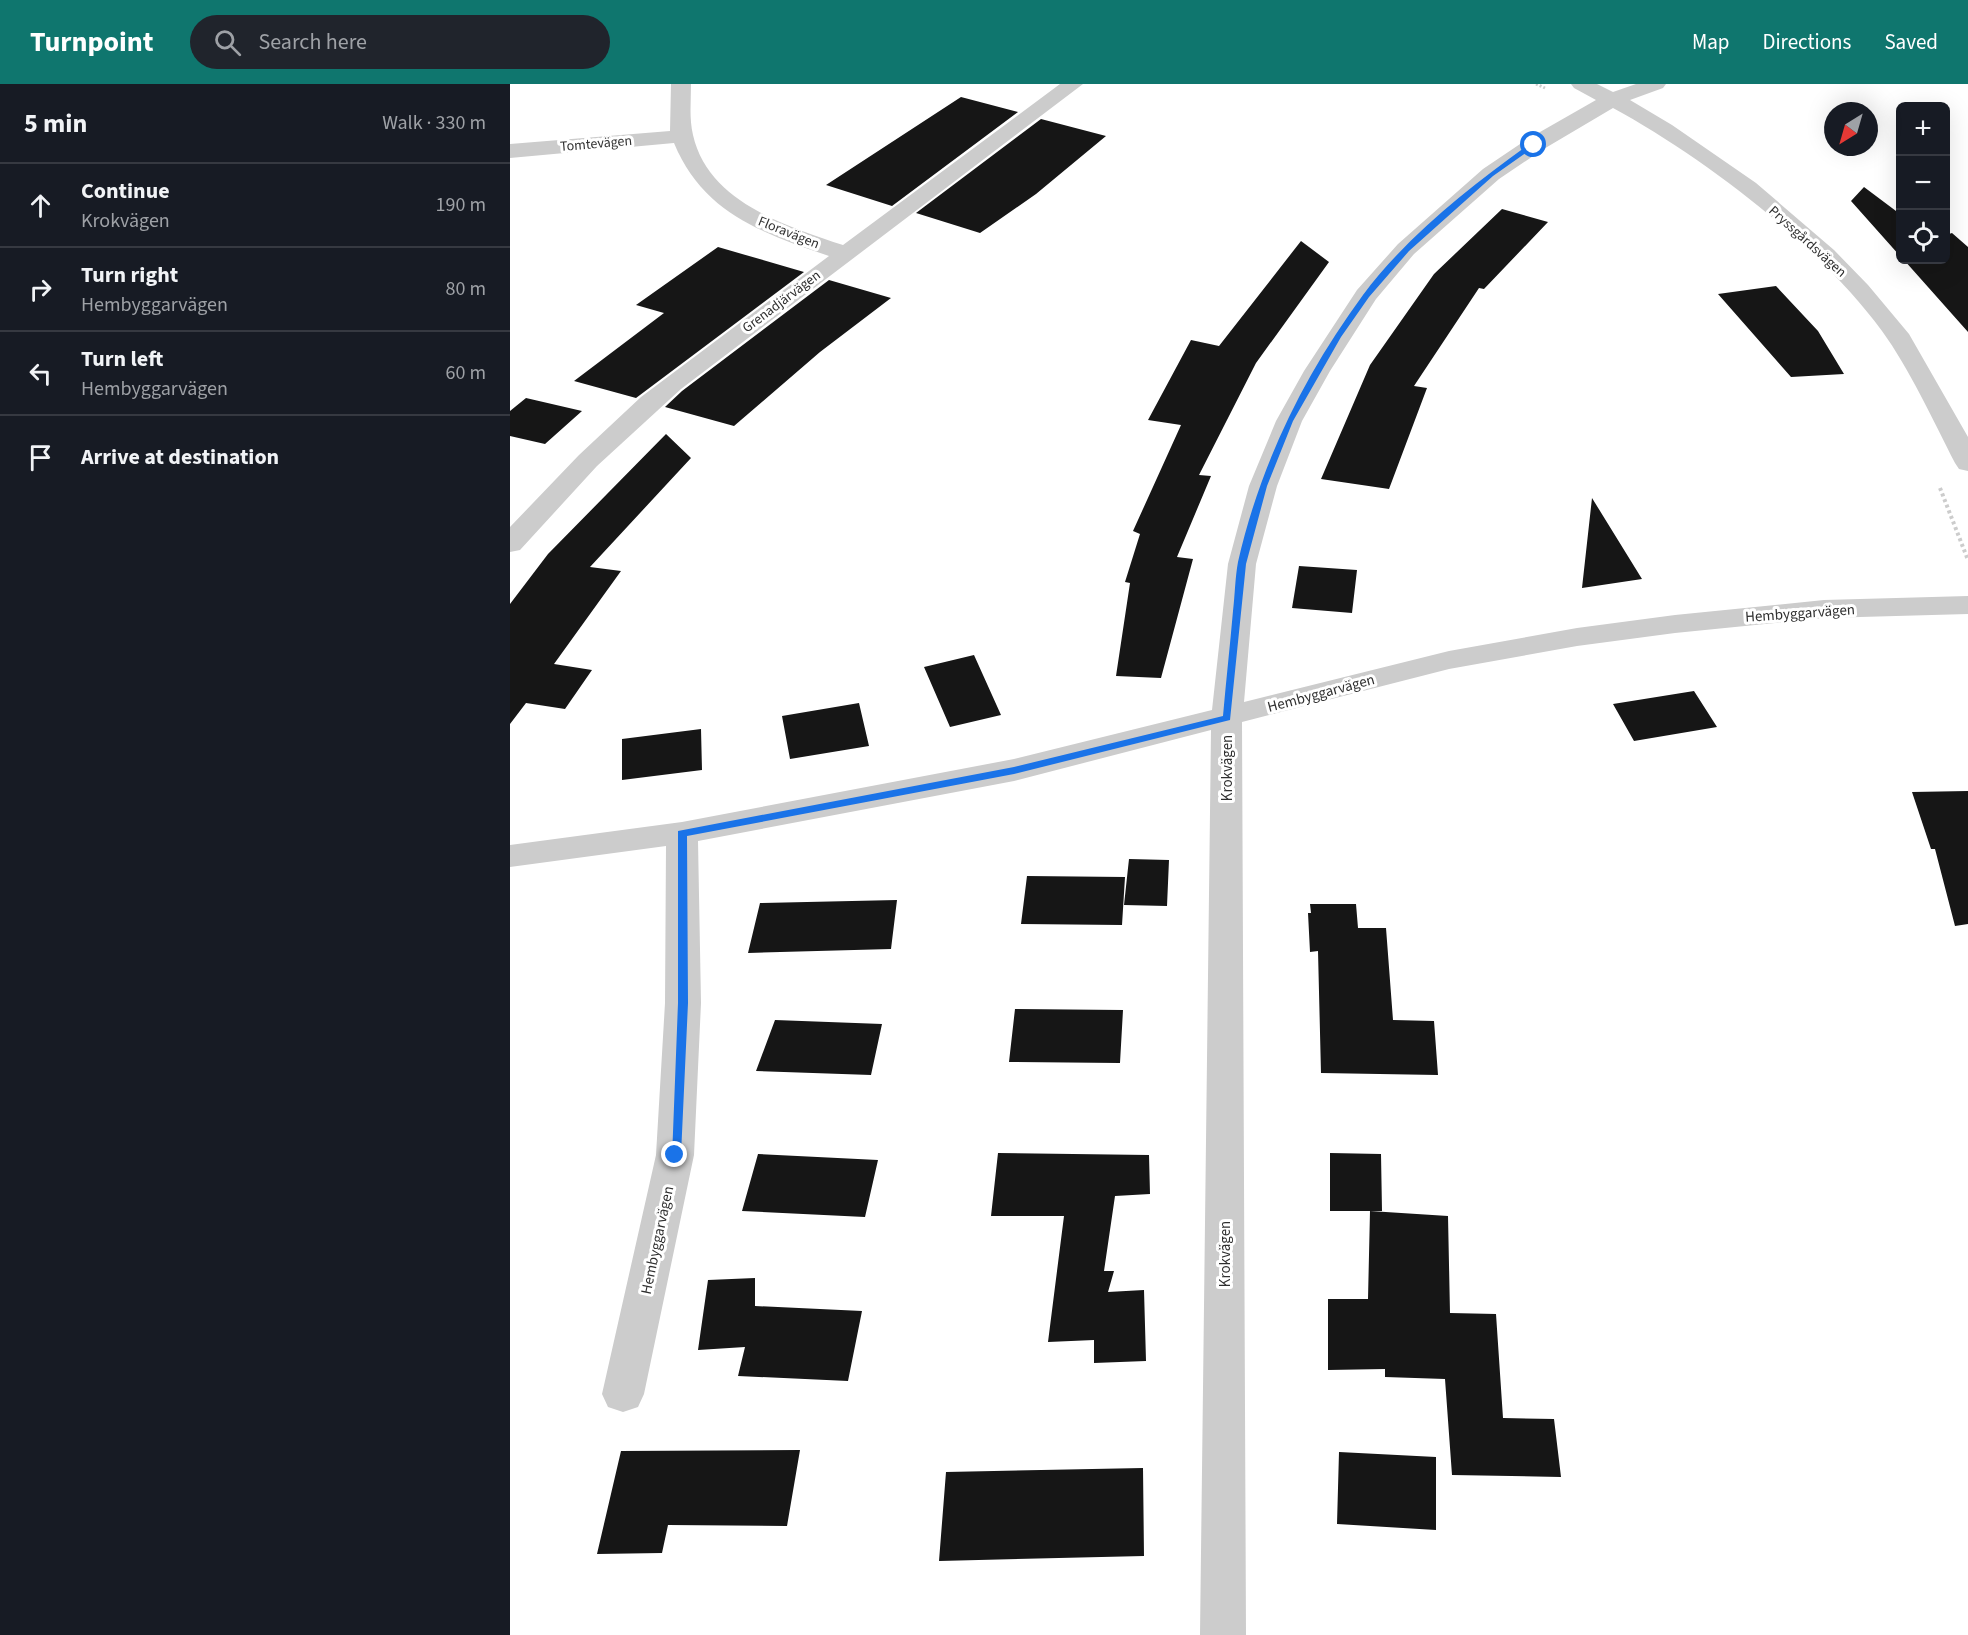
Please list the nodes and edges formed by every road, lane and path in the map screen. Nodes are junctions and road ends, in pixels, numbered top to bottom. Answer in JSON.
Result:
{"nodes":[{"id":1,"x":681,"y":84,"type":"edge"},
{"id":2,"x":1073,"y":84,"type":"edge"},
{"id":3,"x":1536,"y":84,"type":"edge"},
{"id":4,"x":1581,"y":84,"type":"edge"},
{"id":5,"x":1656,"y":84,"type":"edge"},
{"id":6,"x":1613,"y":99,"type":"junction"},
{"id":7,"x":1591,"y":110,"type":"junction"},
{"id":8,"x":682,"y":136,"type":"junction"},
{"id":9,"x":510,"y":151,"type":"edge"},
{"id":10,"x":844,"y":253,"type":"junction"},
{"id":11,"x":1968,"y":463,"type":"edge"},
{"id":12,"x":1940,"y":487,"type":"dead end"},
{"id":13,"x":510,"y":544,"type":"edge"},
{"id":14,"x":1968,"y":560,"type":"edge"},
{"id":15,"x":1968,"y":605,"type":"edge"},
{"id":16,"x":1227,"y":718,"type":"junction"},
{"id":17,"x":682,"y":833,"type":"junction"},
{"id":18,"x":510,"y":856,"type":"edge"},
{"id":19,"x":623,"y":1394,"type":"dead end"},
{"id":20,"x":1223,"y":1635,"type":"edge"}],
"edges":[{"from":1,"to":8,"type":"street","name":"Floravägen"},
{"from":2,"to":10,"type":"street","name":"Grenadjärvägen"},
{"from":3,"to":7,"type":"path"},
{"from":4,"to":6,"type":"street","name":"Pryssgårdsvägen"},
{"from":5,"to":6,"type":"street","name":"Krokvägen"},
{"from":6,"to":7,"type":"street","name":"Krokvägen"},
{"from":6,"to":11,"type":"street","name":"Pryssgårdsvägen"},
{"from":7,"to":16,"type":"street","name":"Krokvägen"},
{"from":8,"to":9,"type":"street","name":"Tomtevägen"},
{"from":8,"to":10,"type":"street","name":"Floravägen"},
{"from":10,"to":13,"type":"street","name":"Grenadjärvägen"},
{"from":12,"to":14,"type":"path"},
{"from":15,"to":16,"type":"street","name":"Hembyggarvägen"},
{"from":16,"to":17,"type":"street","name":"Hembyggarvägen"},
{"from":16,"to":20,"type":"street","name":"Krokvägen"},
{"from":17,"to":18,"type":"street","name":"Hembyggarvägen"},
{"from":17,"to":19,"type":"street","name":"Hembyggarvägen"}]}
